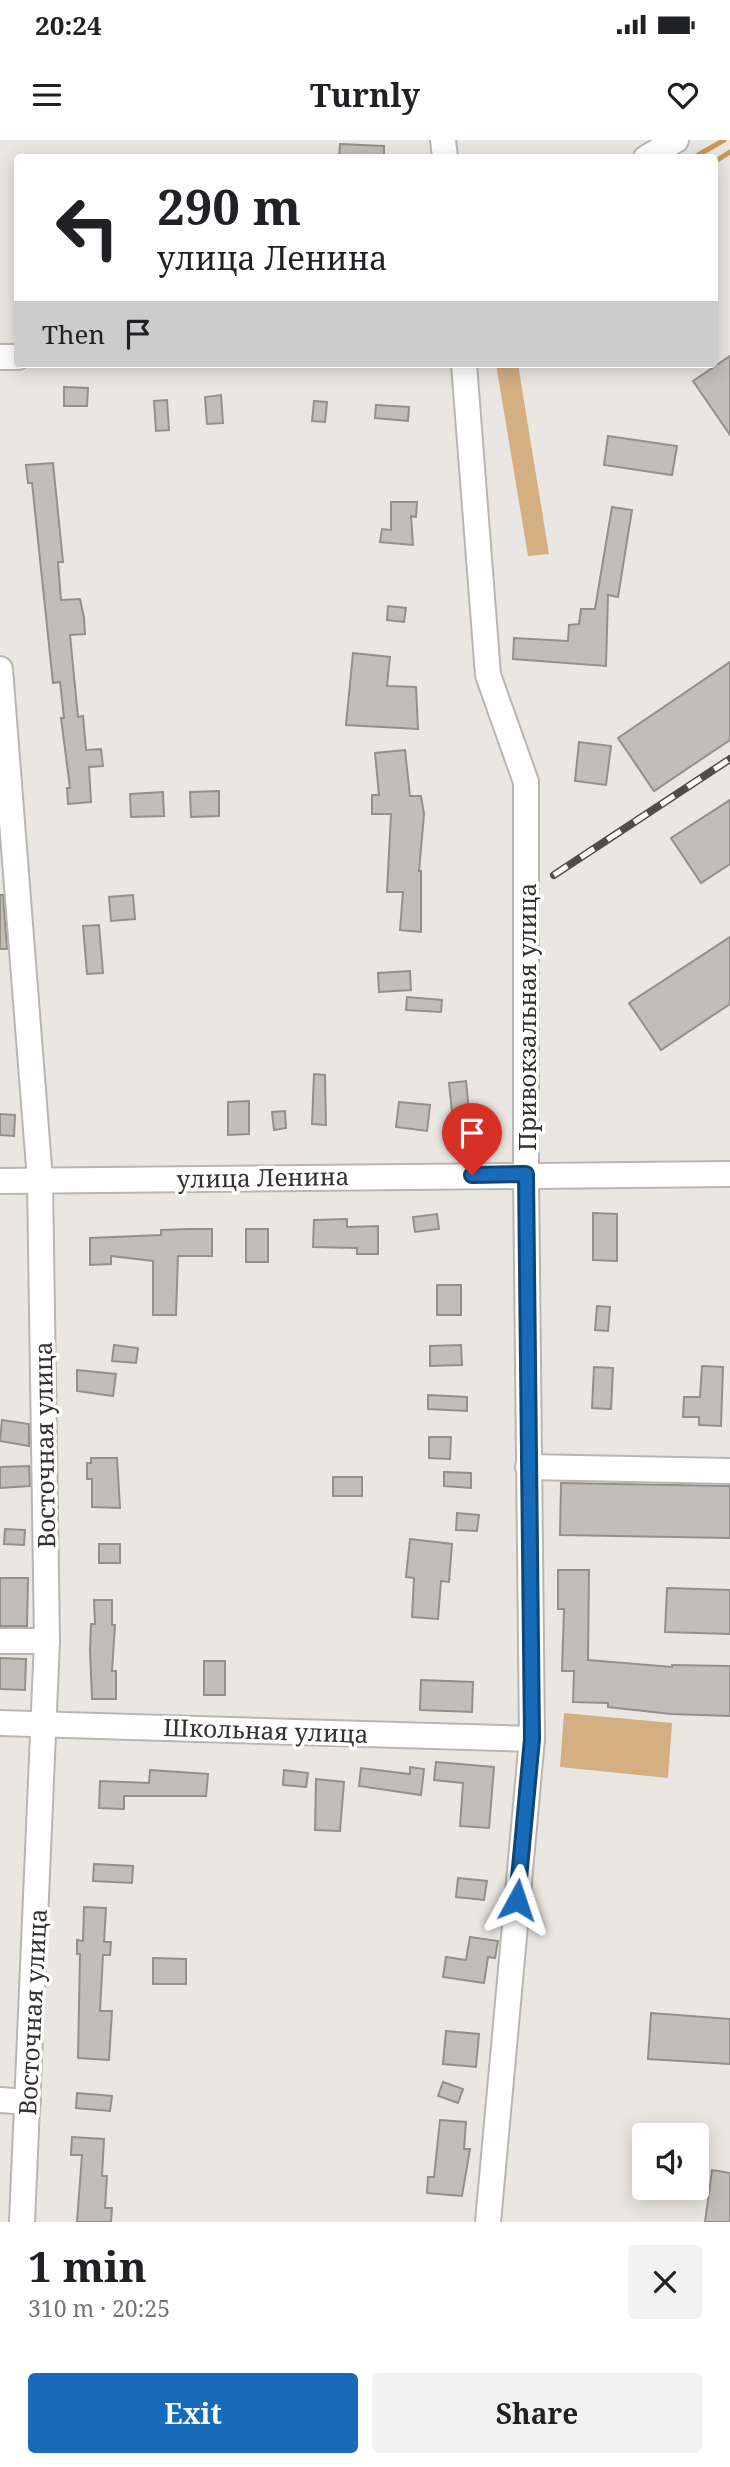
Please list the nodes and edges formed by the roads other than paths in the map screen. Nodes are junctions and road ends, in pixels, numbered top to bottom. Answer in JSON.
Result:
{"nodes":[{"id":1,"x":676,"y":140,"type":"edge"},
{"id":2,"x":653,"y":154,"type":"edge"},
{"id":3,"x":464,"y":368,"type":"edge"},
{"id":4,"x":0,"y":669,"type":"edge"},
{"id":5,"x":526,"y":1174,"type":"junction"},
{"id":6,"x":730,"y":1174,"type":"edge"},
{"id":7,"x":40,"y":1180,"type":"junction"},
{"id":8,"x":0,"y":1181,"type":"edge"},
{"id":9,"x":528,"y":1467,"type":"junction"},
{"id":10,"x":730,"y":1471,"type":"edge"},
{"id":11,"x":0,"y":1641,"type":"edge"},
{"id":12,"x":47,"y":1641,"type":"junction"},
{"id":13,"x":0,"y":1723,"type":"edge"},
{"id":14,"x":46,"y":1723,"type":"junction"},
{"id":15,"x":532,"y":1739,"type":"junction"},
{"id":16,"x":0,"y":2100,"type":"edge"},
{"id":17,"x":28,"y":2102,"type":"junction"},
{"id":18,"x":22,"y":2222,"type":"edge"},
{"id":19,"x":488,"y":2222,"type":"edge"}],
"edges":[{"from":1,"to":2,"type":"street"},
{"from":3,"to":5,"type":"street","name":"Привокзальная улица"},
{"from":4,"to":7,"type":"street","name":"Восточная улица"},
{"from":5,"to":6,"type":"street","name":"улица Ленина"},
{"from":5,"to":7,"type":"street","name":"улица Ленина"},
{"from":5,"to":9,"type":"street","name":"Привокзальная улица"},
{"from":7,"to":8,"type":"street","name":"улица Ленина"},
{"from":7,"to":12,"type":"street","name":"Восточная улица"},
{"from":9,"to":10,"type":"street"},
{"from":9,"to":15,"type":"street","name":"Привокзальная улица"},
{"from":11,"to":12,"type":"street"},
{"from":12,"to":14,"type":"street","name":"Восточная улица"},
{"from":13,"to":14,"type":"street","name":"Школьная улица"},
{"from":14,"to":15,"type":"street","name":"Школьная улица"},
{"from":14,"to":17,"type":"street","name":"Восточная улица"},
{"from":15,"to":19,"type":"street","name":"Привокзальная улица"},
{"from":16,"to":17,"type":"street"},
{"from":17,"to":18,"type":"street","name":"Восточная улица"}]}
